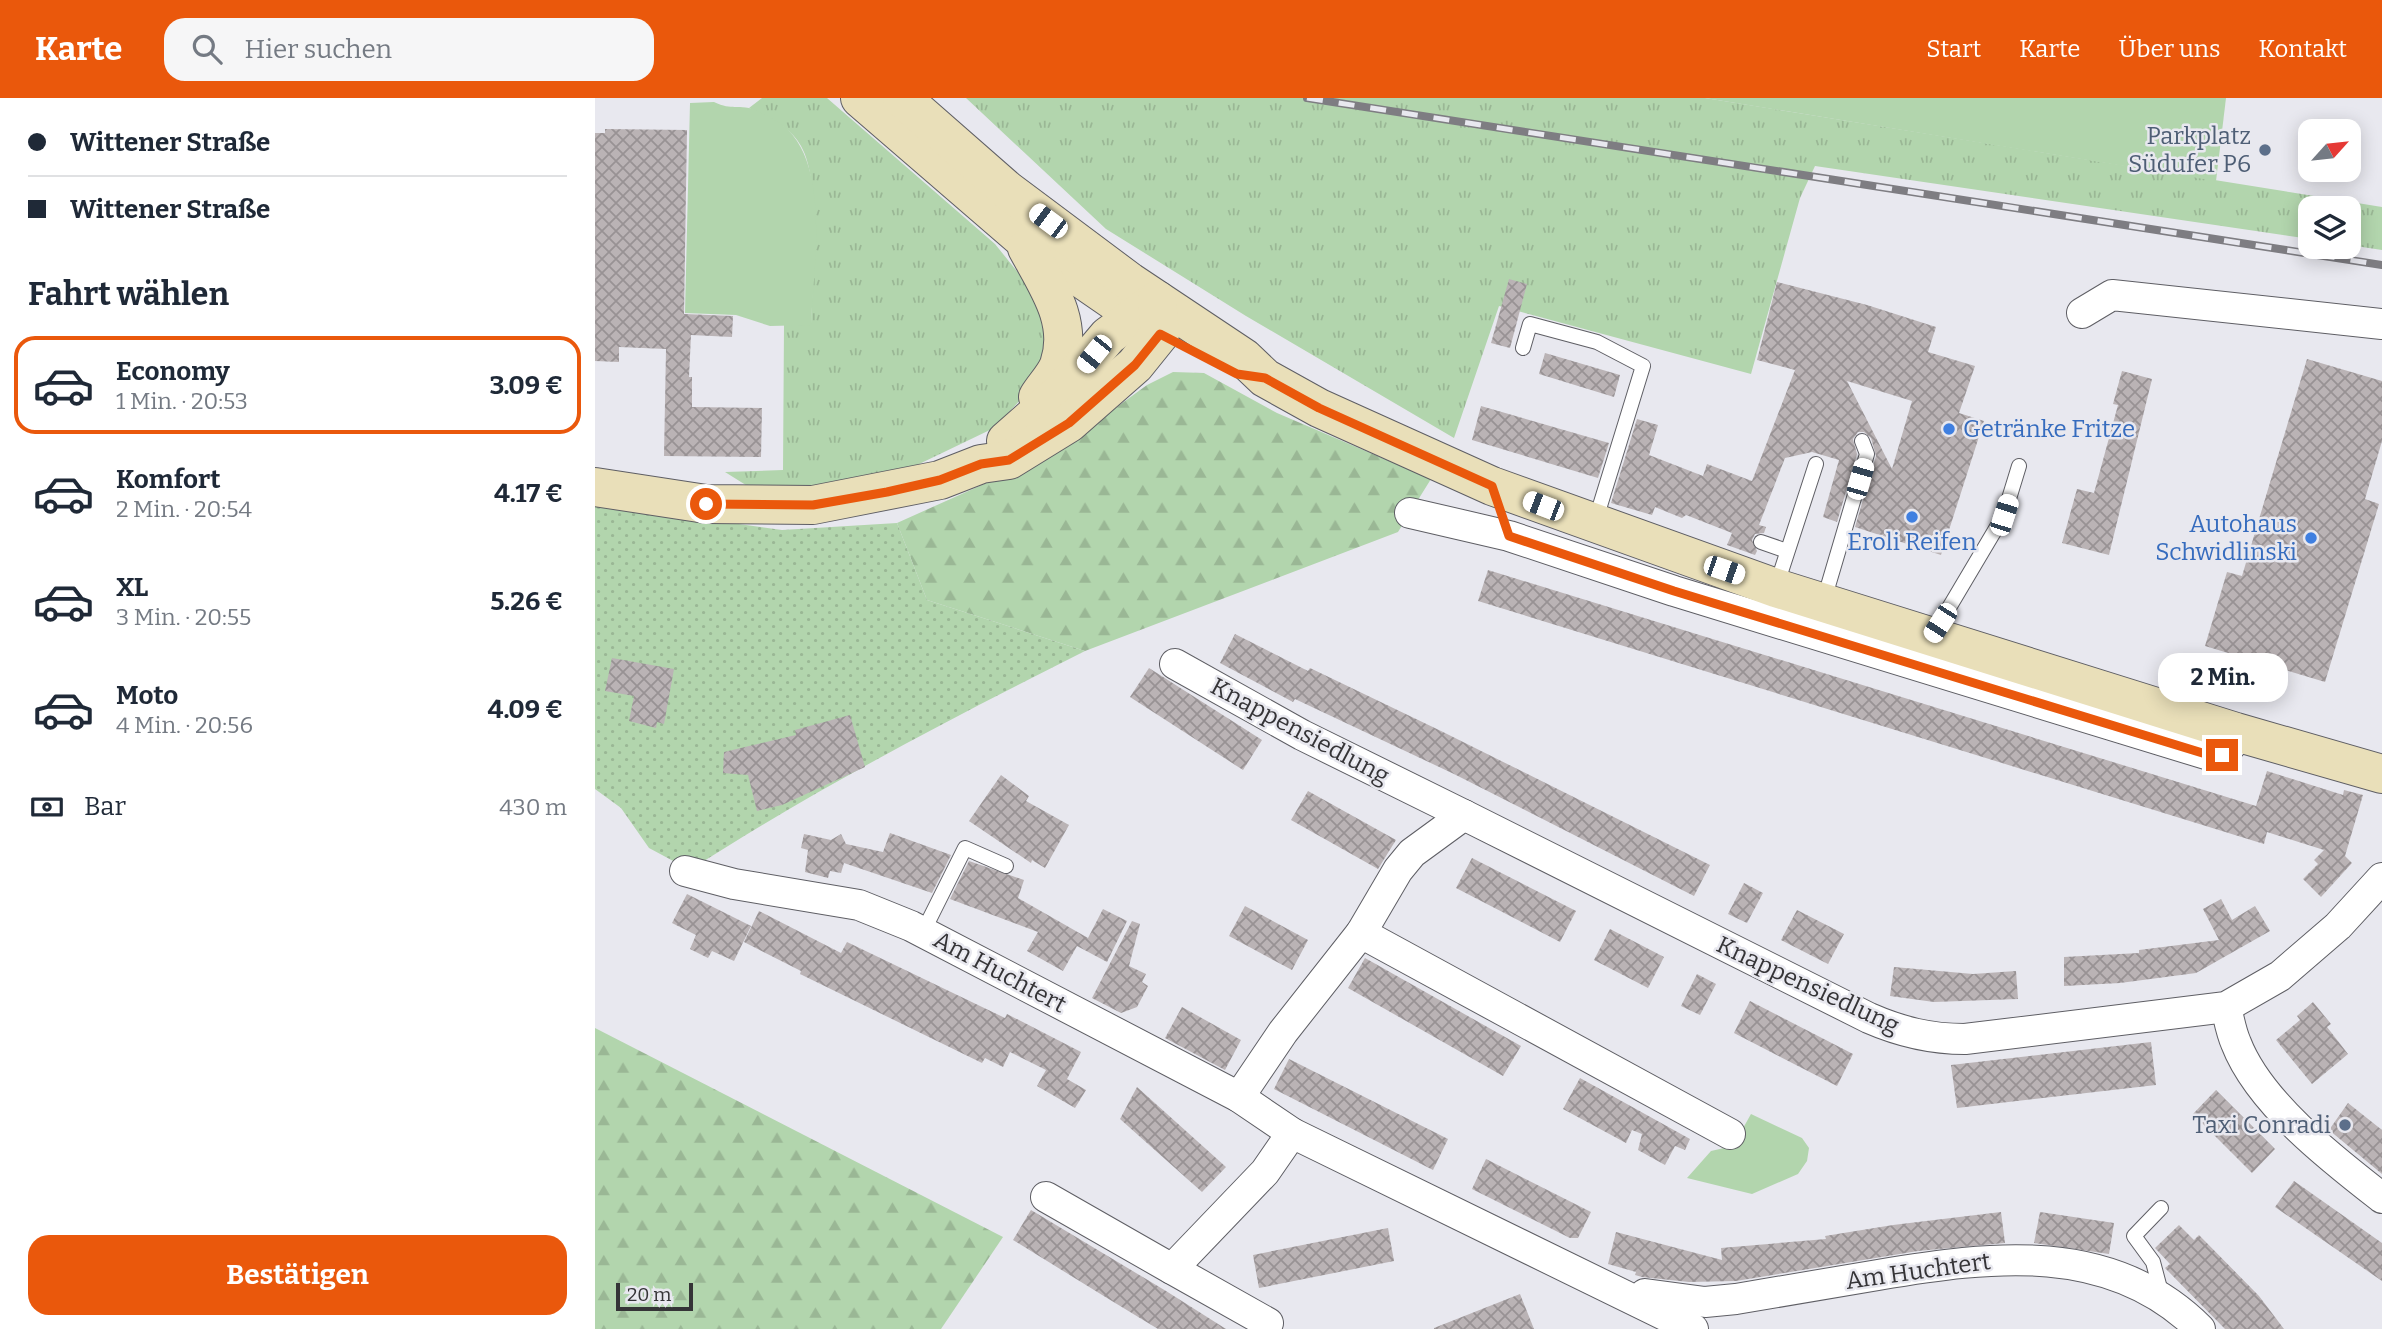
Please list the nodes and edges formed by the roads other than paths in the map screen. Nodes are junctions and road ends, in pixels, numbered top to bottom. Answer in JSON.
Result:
{"nodes":[{"id":1,"x":860,"y":98,"type":"edge"},
{"id":2,"x":903,"y":98,"type":"edge"},
{"id":3,"x":1021,"y":237,"type":"junction"},
{"id":4,"x":2082,"y":313,"type":"dead end"},
{"id":5,"x":1150,"y":316,"type":"junction"},
{"id":6,"x":2382,"y":324,"type":"edge"},
{"id":7,"x":1523,"y":348,"type":"dead end"},
{"id":8,"x":1012,"y":435,"type":"junction"},
{"id":9,"x":1862,"y":442,"type":"dead end"},
{"id":10,"x":981,"y":464,"type":"junction"},
{"id":11,"x":1816,"y":464,"type":"dead end"},
{"id":12,"x":2019,"y":466,"type":"dead end"},
{"id":13,"x":1492,"y":486,"type":"junction"},
{"id":14,"x":595,"y":487,"type":"edge"},
{"id":15,"x":1410,"y":513,"type":"dead end"},
{"id":16,"x":1594,"y":525,"type":"junction"},
{"id":17,"x":1509,"y":536,"type":"junction"},
{"id":18,"x":1761,"y":542,"type":"dead end"},
{"id":19,"x":1787,"y":551,"type":"junction"},
{"id":20,"x":1776,"y":588,"type":"junction"},
{"id":21,"x":1823,"y":604,"type":"junction"},
{"id":22,"x":1931,"y":638,"type":"junction"},
{"id":23,"x":1175,"y":664,"type":"dead end"},
{"id":24,"x":2236,"y":732,"type":"junction"},
{"id":25,"x":2382,"y":774,"type":"edge"},
{"id":26,"x":1464,"y":815,"type":"junction"},
{"id":27,"x":1006,"y":866,"type":"dead end"},
{"id":28,"x":685,"y":871,"type":"dead end"},
{"id":29,"x":2382,"y":878,"type":"edge"},
{"id":30,"x":923,"y":932,"type":"junction"},
{"id":31,"x":1361,"y":933,"type":"junction"},
{"id":32,"x":2226,"y":1007,"type":"junction"},
{"id":33,"x":1239,"y":1097,"type":"junction"},
{"id":34,"x":1292,"y":1133,"type":"junction"},
{"id":35,"x":1730,"y":1134,"type":"dead end"},
{"id":36,"x":1046,"y":1197,"type":"dead end"},
{"id":37,"x":2382,"y":1198,"type":"edge"},
{"id":38,"x":2161,"y":1208,"type":"dead end"},
{"id":39,"x":1173,"y":1269,"type":"junction"},
{"id":40,"x":1620,"y":1290,"type":"junction"},
{"id":41,"x":2162,"y":1296,"type":"junction"},
{"id":42,"x":1268,"y":1323,"type":"dead end"},
{"id":43,"x":1693,"y":1329,"type":"edge"},
{"id":44,"x":2200,"y":1329,"type":"edge"}],
"edges":[{"from":1,"to":3,"type":"main road"},
{"from":2,"to":5,"type":"main road"},
{"from":3,"to":5,"type":"main road"},
{"from":3,"to":8,"type":"main road"},
{"from":4,"to":6,"type":"street"},
{"from":5,"to":8,"type":"main road"},
{"from":5,"to":10,"type":"main road"},
{"from":5,"to":13,"type":"main road"},
{"from":7,"to":16,"type":"lane"},
{"from":8,"to":10,"type":"main road"},
{"from":9,"to":21,"type":"lane"},
{"from":10,"to":14,"type":"main road"},
{"from":11,"to":19,"type":"lane"},
{"from":12,"to":22,"type":"lane"},
{"from":13,"to":16,"type":"main road"},
{"from":13,"to":17,"type":"street"},
{"from":15,"to":17,"type":"street"},
{"from":16,"to":20,"type":"main road"},
{"from":17,"to":24,"type":"street"},
{"from":18,"to":19,"type":"lane"},
{"from":19,"to":20,"type":"lane"},
{"from":20,"to":21,"type":"main road"},
{"from":21,"to":22,"type":"main road"},
{"from":22,"to":24,"type":"main road"},
{"from":23,"to":26,"type":"street","name":"Knappensiedlung"},
{"from":24,"to":25,"type":"main road"},
{"from":26,"to":31,"type":"street"},
{"from":26,"to":32,"type":"street","name":"Knappensiedlung"},
{"from":27,"to":30,"type":"lane"},
{"from":28,"to":30,"type":"street","name":"Am Huchtert"},
{"from":29,"to":32,"type":"street","name":"Knappensiedlung"},
{"from":30,"to":33,"type":"street","name":"Am Huchtert"},
{"from":31,"to":33,"type":"street"},
{"from":31,"to":35,"type":"street"},
{"from":32,"to":37,"type":"street"},
{"from":33,"to":34,"type":"street","name":"Am Huchtert"},
{"from":34,"to":39,"type":"street"},
{"from":34,"to":40,"type":"street","name":"Am Huchtert"},
{"from":36,"to":39,"type":"street"},
{"from":38,"to":41,"type":"lane"},
{"from":39,"to":42,"type":"street"},
{"from":40,"to":41,"type":"street","name":"Am Huchtert"},
{"from":40,"to":43,"type":"street","name":"Am Huchtert"},
{"from":41,"to":44,"type":"street","name":"Am Huchtert"}]}
